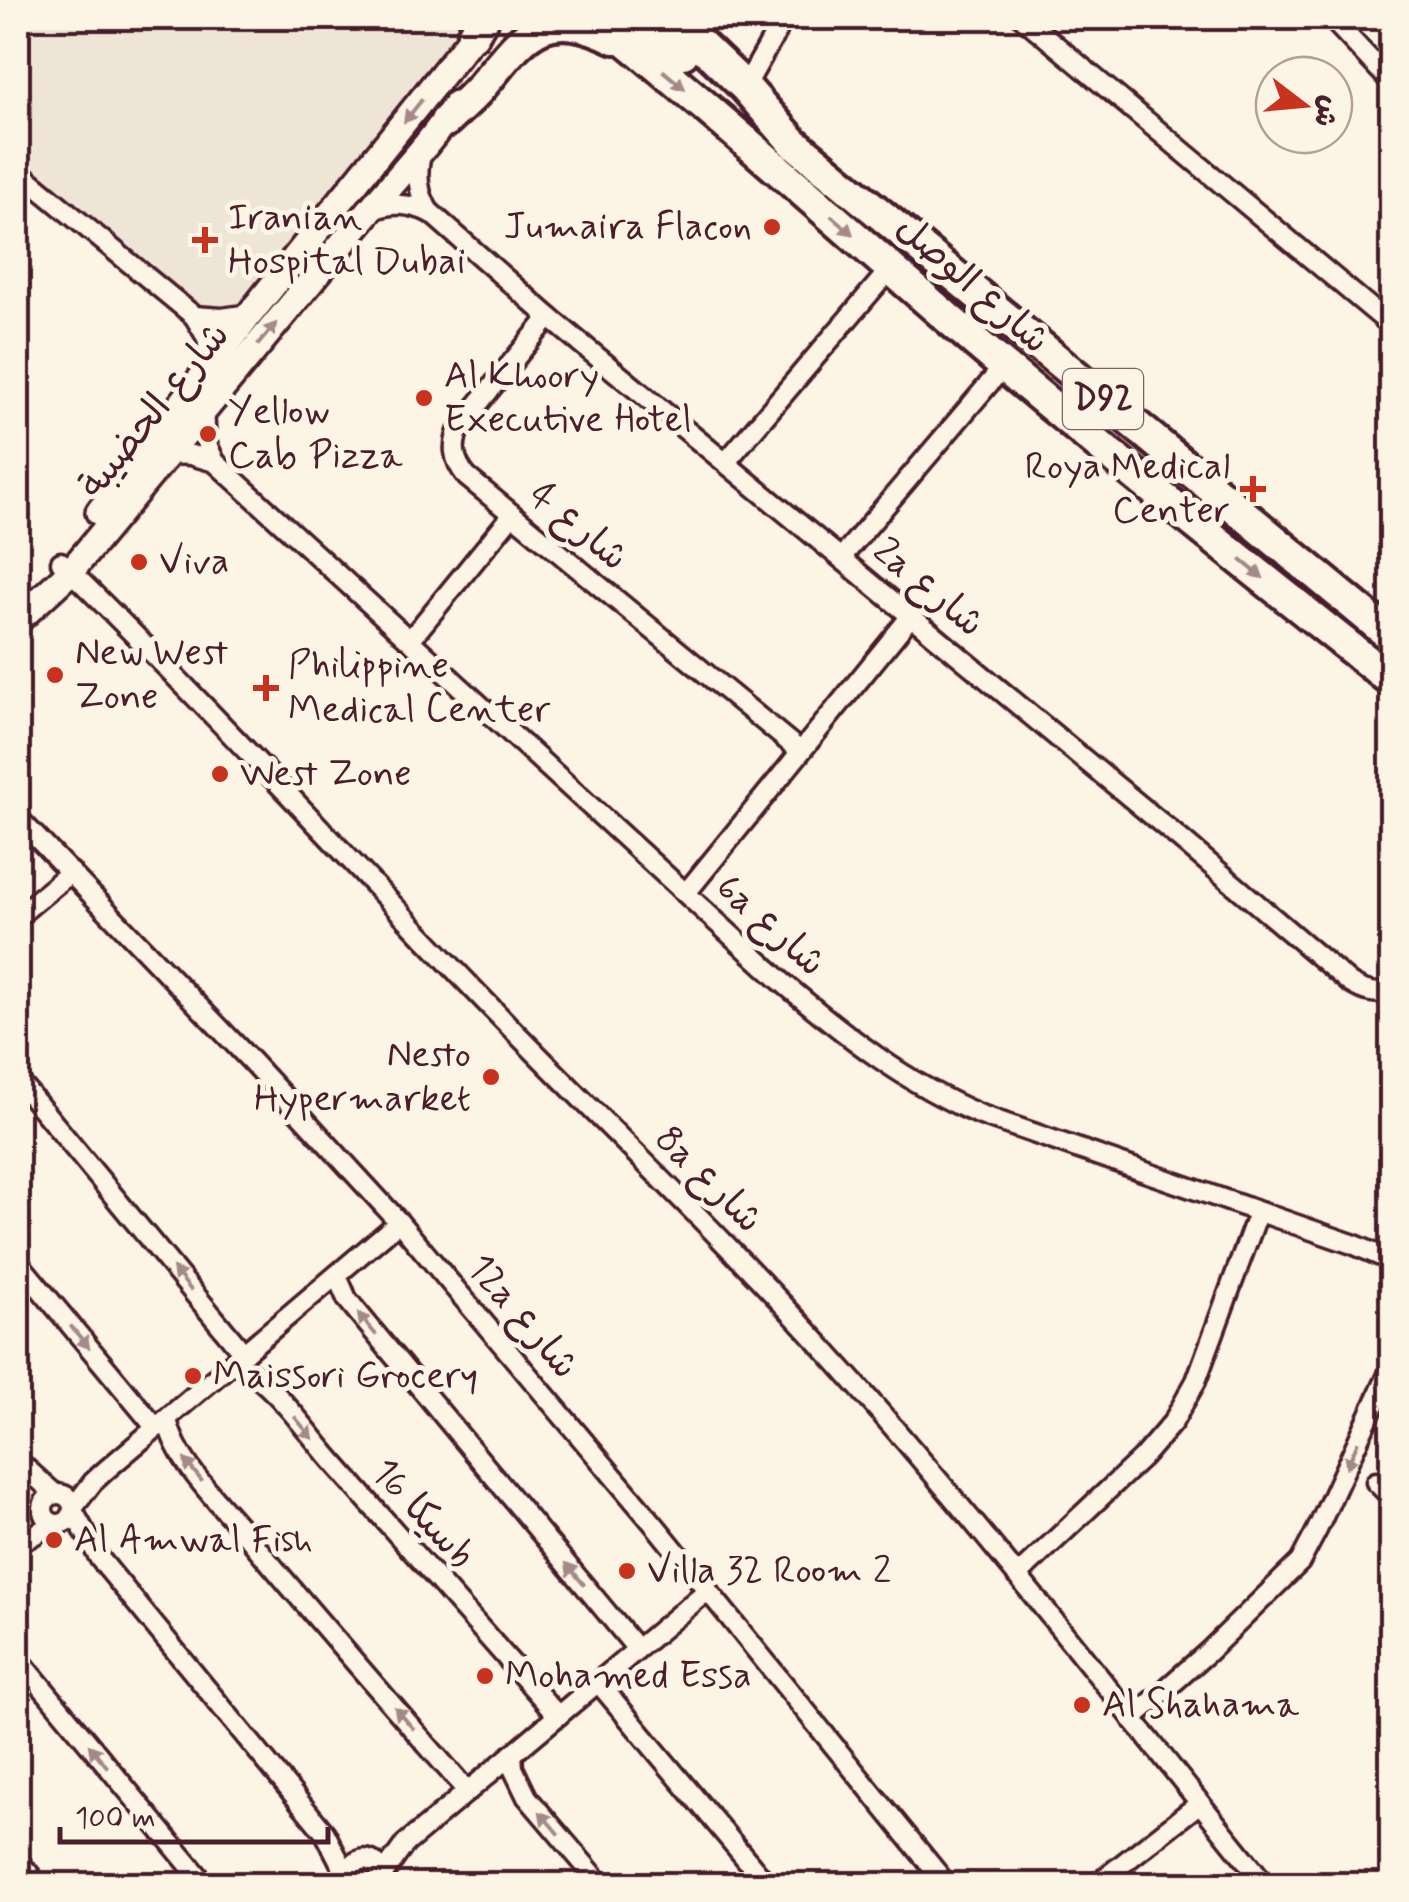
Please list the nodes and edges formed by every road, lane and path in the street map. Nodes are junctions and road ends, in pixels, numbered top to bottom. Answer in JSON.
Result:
{"nodes":[{"id":1,"x":524,"y":18,"type":"edge"},
{"id":2,"x":599,"y":18,"type":"edge"},
{"id":3,"x":643,"y":18,"type":"edge"},
{"id":4,"x":784,"y":18,"type":"edge"},
{"id":5,"x":1023,"y":18,"type":"edge"},
{"id":6,"x":1332,"y":18,"type":"edge"},
{"id":7,"x":676,"y":19,"type":"edge"},
{"id":8,"x":481,"y":23,"type":"edge"},
{"id":9,"x":636,"y":48,"type":"junction"},
{"id":10,"x":1392,"y":83,"type":"edge"},
{"id":11,"x":744,"y":87,"type":"junction"},
{"id":12,"x":446,"y":121,"type":"junction"},
{"id":13,"x":794,"y":142,"type":"junction"},
{"id":14,"x":424,"y":149,"type":"junction"},
{"id":15,"x":378,"y":156,"type":"junction"},
{"id":16,"x":18,"y":171,"type":"edge"},
{"id":17,"x":375,"y":204,"type":"junction"},
{"id":18,"x":431,"y":214,"type":"junction"},
{"id":19,"x":891,"y":268,"type":"junction"},
{"id":20,"x":250,"y":314,"type":"junction"},
{"id":21,"x":194,"y":316,"type":"junction"},
{"id":22,"x":549,"y":317,"type":"junction"},
{"id":23,"x":1392,"y":326,"type":"edge"},
{"id":24,"x":211,"y":363,"type":"junction"},
{"id":25,"x":1004,"y":366,"type":"junction"},
{"id":26,"x":204,"y":409,"type":"junction"},
{"id":27,"x":167,"y":454,"type":"junction"},
{"id":28,"x":215,"y":462,"type":"junction"},
{"id":29,"x":726,"y":462,"type":"junction"},
{"id":30,"x":512,"y":514,"type":"junction"},
{"id":31,"x":840,"y":558,"type":"junction"},
{"id":32,"x":66,"y":566,"type":"junction"},
{"id":33,"x":21,"y":616,"type":"edge"},
{"id":34,"x":910,"y":616,"type":"junction"},
{"id":35,"x":1392,"y":638,"type":"edge"},
{"id":36,"x":410,"y":640,"type":"junction"},
{"id":37,"x":1392,"y":681,"type":"edge"},
{"id":38,"x":800,"y":751,"type":"junction"},
{"id":39,"x":18,"y":818,"type":"edge"},
{"id":40,"x":70,"y":872,"type":"junction"},
{"id":41,"x":686,"y":893,"type":"junction"},
{"id":42,"x":18,"y":916,"type":"edge"},
{"id":43,"x":1392,"y":990,"type":"edge"},
{"id":44,"x":18,"y":1080,"type":"edge"},
{"id":45,"x":1258,"y":1213,"type":"junction"},
{"id":46,"x":399,"y":1222,"type":"junction"},
{"id":47,"x":1392,"y":1260,"type":"edge"},
{"id":48,"x":18,"y":1262,"type":"edge"},
{"id":49,"x":337,"y":1276,"type":"junction"},
{"id":50,"x":239,"y":1359,"type":"junction"},
{"id":51,"x":1392,"y":1366,"type":"edge"},
{"id":52,"x":162,"y":1424,"type":"junction"},
{"id":53,"x":18,"y":1462,"type":"edge"},
{"id":54,"x":106,"y":1470,"type":"junction"},
{"id":55,"x":1376,"y":1482,"type":"dead end"},
{"id":56,"x":1392,"y":1498,"type":"edge"},
{"id":57,"x":49,"y":1500,"type":"junction"},
{"id":58,"x":73,"y":1509,"type":"junction"},
{"id":59,"x":55,"y":1524,"type":"junction"},
{"id":60,"x":18,"y":1541,"type":"edge"},
{"id":61,"x":100,"y":1559,"type":"junction"},
{"id":62,"x":1017,"y":1576,"type":"junction"},
{"id":63,"x":708,"y":1590,"type":"junction"},
{"id":64,"x":637,"y":1650,"type":"junction"},
{"id":65,"x":18,"y":1658,"type":"edge"},
{"id":66,"x":598,"y":1682,"type":"junction"},
{"id":67,"x":558,"y":1716,"type":"junction"},
{"id":68,"x":1132,"y":1720,"type":"junction"},
{"id":69,"x":512,"y":1754,"type":"junction"},
{"id":70,"x":468,"y":1792,"type":"junction"},
{"id":71,"x":1200,"y":1804,"type":"junction"},
{"id":72,"x":326,"y":1832,"type":"junction"},
{"id":73,"x":405,"y":1844,"type":"junction"},
{"id":74,"x":366,"y":1859,"type":"junction"},
{"id":75,"x":18,"y":1866,"type":"edge"},
{"id":76,"x":347,"y":1881,"type":"edge"},
{"id":77,"x":382,"y":1881,"type":"edge"},
{"id":78,"x":33,"y":1884,"type":"edge"},
{"id":79,"x":205,"y":1884,"type":"edge"},
{"id":80,"x":601,"y":1884,"type":"edge"},
{"id":81,"x":767,"y":1884,"type":"edge"},
{"id":82,"x":946,"y":1884,"type":"edge"},
{"id":83,"x":1097,"y":1884,"type":"edge"},
{"id":84,"x":1264,"y":1884,"type":"edge"}],
"edges":[{"from":1,"to":12,"type":"street","name":"شارع الحضيبة"},
{"from":2,"to":9,"type":"main road","name":"شارع الوصل","number":"D92"},
{"from":3,"to":13,"type":"main road"},
{"from":4,"to":11,"type":"street"},
{"from":5,"to":23,"type":"street"},
{"from":6,"to":10,"type":"street"},
{"from":7,"to":11,"type":"main road","name":"شارع الوصل","number":"D92"},
{"from":8,"to":15,"type":"street","name":"شارع الحضيبة","one_way":true},
{"from":9,"to":12,"type":"main road"},
{"from":9,"to":19,"type":"main road","name":"شارع الوصل","number":"D92","one_way":true},
{"from":11,"to":13,"type":"main road","name":"شارع الوصل","number":"D92"},
{"from":12,"to":14,"type":"street","name":"شارع الحضيبة"},
{"from":13,"to":35,"type":"main road","name":"شارع الوصل","number":"D92"},
{"from":14,"to":17,"type":"street","name":"شارع الحضيبة"},
{"from":14,"to":18,"type":"street"},
{"from":15,"to":17,"type":"street"},
{"from":15,"to":20,"type":"street","name":"شارع الحضيبة"},
{"from":16,"to":21,"type":"street"},
{"from":17,"to":18,"type":"street"},
{"from":26,"to":17,"type":"street","name":"شارع الحضيبة","one_way":true},
{"from":18,"to":22,"type":"street","name":"2a شارع"},
{"from":19,"to":25,"type":"main road","name":"شارع الوصل","number":"D92"},
{"from":19,"to":29,"type":"street"},
{"from":20,"to":21,"type":"street"},
{"from":20,"to":24,"type":"street","name":"شارع الحضيبة"},
{"from":21,"to":24,"type":"street"},
{"from":22,"to":29,"type":"street","name":"2a شارع"},
{"from":22,"to":30,"type":"street","name":"شارع 4"},
{"from":24,"to":32,"type":"street","name":"شارع الحضيبة"},
{"from":25,"to":31,"type":"street"},
{"from":25,"to":37,"type":"main road","name":"شارع الوصل","number":"D92","one_way":true},
{"from":26,"to":27,"type":"street","name":"شارع الحضيبة"},
{"from":26,"to":28,"type":"street"},
{"from":27,"to":28,"type":"street"},
{"from":27,"to":32,"type":"street","name":"شارع الحضيبة"},
{"from":28,"to":36,"type":"street","name":"6a شارع"},
{"from":29,"to":31,"type":"street","name":"2a شارع"},
{"from":30,"to":36,"type":"street"},
{"from":30,"to":38,"type":"street","name":"شارع 4"},
{"from":31,"to":34,"type":"street","name":"2a شارع"},
{"from":32,"to":33,"type":"street","name":"شارع الحضيبة"},
{"from":32,"to":62,"type":"street","name":"8a شارع"},
{"from":34,"to":38,"type":"street"},
{"from":34,"to":43,"type":"street","name":"2a شارع"},
{"from":36,"to":41,"type":"street","name":"6a شارع"},
{"from":38,"to":41,"type":"street"},
{"from":39,"to":40,"type":"street","name":"12a شارع"},
{"from":40,"to":42,"type":"street"},
{"from":40,"to":46,"type":"street","name":"12a شارع"},
{"from":41,"to":45,"type":"street","name":"6a شارع"},
{"from":50,"to":44,"type":"street","name":"سيكا 16b","one_way":true},
{"from":45,"to":47,"type":"street","name":"6a شارع"},
{"from":45,"to":62,"type":"street"},
{"from":46,"to":49,"type":"street"},
{"from":46,"to":63,"type":"street","name":"12a شارع"},
{"from":48,"to":52,"type":"street","one_way":true},
{"from":49,"to":50,"type":"street"},
{"from":64,"to":49,"type":"street","one_way":true},
{"from":50,"to":52,"type":"street"},
{"from":50,"to":67,"type":"street","name":"سيكا 16b","one_way":true},
{"from":51,"to":68,"type":"street","one_way":true},
{"from":52,"to":54,"type":"street"},
{"from":70,"to":52,"type":"street","one_way":true},
{"from":53,"to":57,"type":"street"},
{"from":54,"to":57,"type":"street"},
{"from":54,"to":58,"type":"street"},
{"from":55,"to":56,"type":"street"},
{"from":57,"to":58,"type":"street"},
{"from":57,"to":59,"type":"street"},
{"from":57,"to":60,"type":"street"},
{"from":58,"to":59,"type":"street"},
{"from":58,"to":61,"type":"street"},
{"from":59,"to":60,"type":"street"},
{"from":59,"to":61,"type":"street"},
{"from":61,"to":72,"type":"street"},
{"from":62,"to":68,"type":"street","name":"8a شارع"},
{"from":63,"to":64,"type":"street"},
{"from":63,"to":82,"type":"street","name":"12a شارع"},
{"from":64,"to":66,"type":"street"},
{"from":79,"to":65,"type":"street","one_way":true},
{"from":66,"to":67,"type":"street"},
{"from":66,"to":81,"type":"street"},
{"from":67,"to":69,"type":"street"},
{"from":68,"to":71,"type":"street","name":"8a شارع"},
{"from":69,"to":70,"type":"street"},
{"from":80,"to":69,"type":"street","one_way":true},
{"from":70,"to":73,"type":"street"},
{"from":71,"to":83,"type":"street"},
{"from":71,"to":84,"type":"street","name":"8a شارع"},
{"from":72,"to":74,"type":"street"},
{"from":72,"to":76,"type":"street"},
{"from":73,"to":74,"type":"street"},
{"from":73,"to":77,"type":"street"},
{"from":74,"to":76,"type":"street"},
{"from":74,"to":77,"type":"street"},
{"from":75,"to":78,"type":"street"}]}
